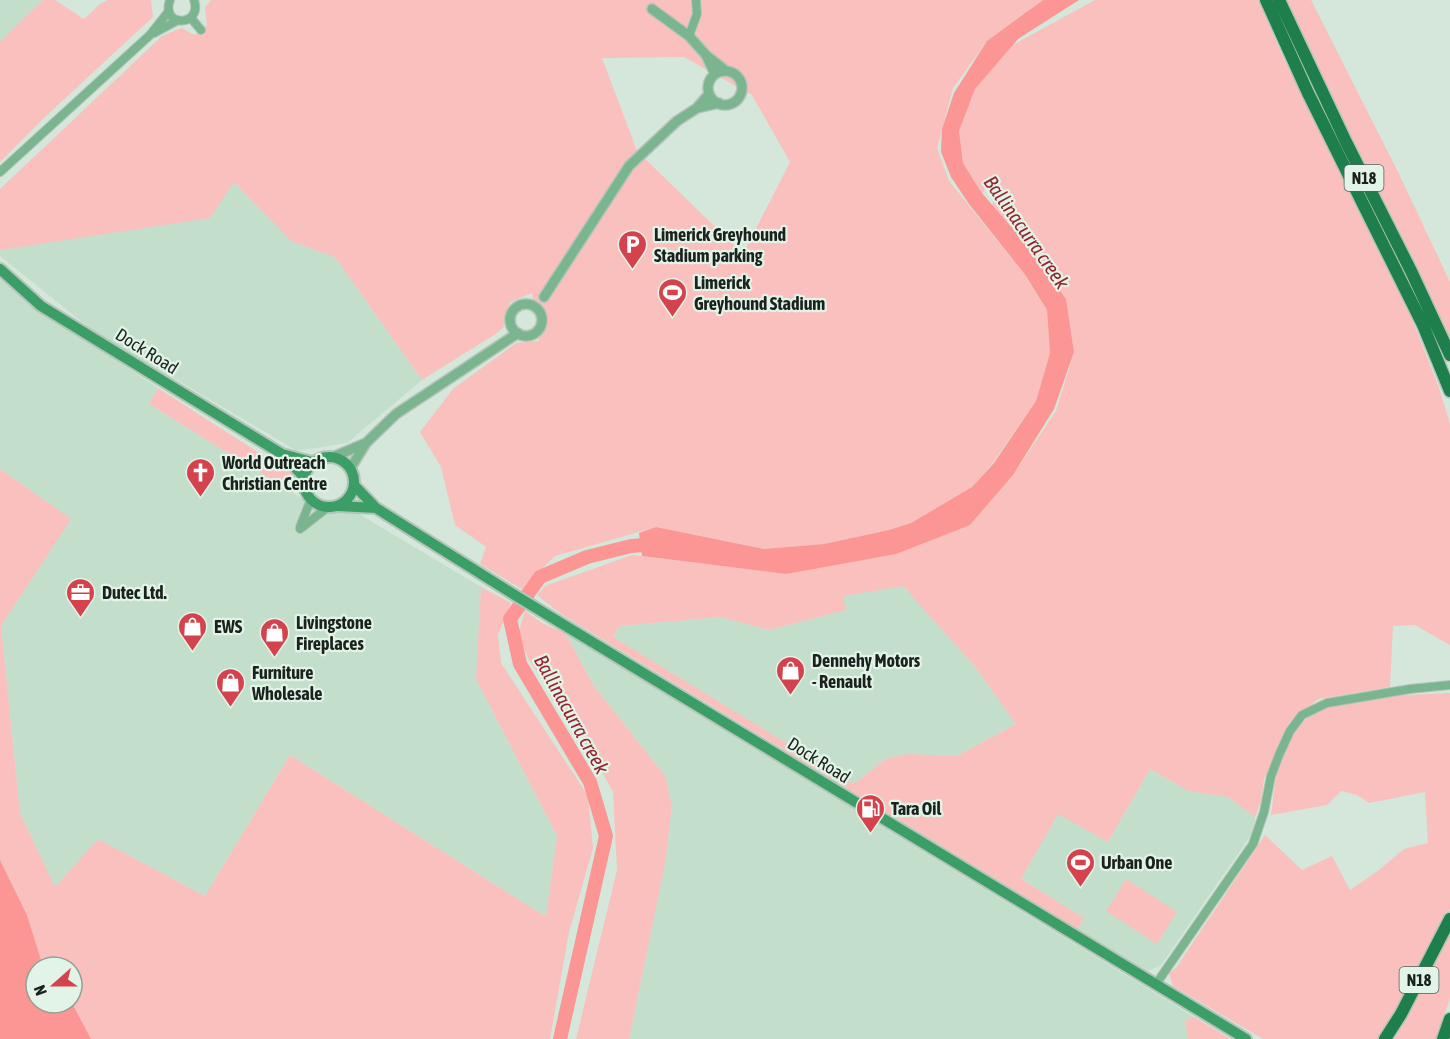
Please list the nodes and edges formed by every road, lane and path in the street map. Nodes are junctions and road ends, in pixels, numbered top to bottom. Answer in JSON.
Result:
{"nodes":[{"id":1,"x":194,"y":0,"type":"edge"},
{"id":2,"x":696,"y":0,"type":"edge"},
{"id":3,"x":1266,"y":0,"type":"edge"},
{"id":4,"x":1279,"y":0,"type":"edge"},
{"id":5,"x":168,"y":5,"type":"edge"},
{"id":6,"x":652,"y":9,"type":"dead end"},
{"id":7,"x":191,"y":18,"type":"junction"},
{"id":8,"x":178,"y":20,"type":"junction"},
{"id":9,"x":201,"y":30,"type":"dead end"},
{"id":10,"x":150,"y":35,"type":"junction"},
{"id":11,"x":689,"y":36,"type":"junction"},
{"id":12,"x":706,"y":55,"type":"junction"},
{"id":13,"x":726,"y":71,"type":"junction"},
{"id":14,"x":715,"y":74,"type":"junction"},
{"id":15,"x":710,"y":94,"type":"junction"},
{"id":16,"x":718,"y":103,"type":"junction"},
{"id":17,"x":697,"y":108,"type":"junction"},
{"id":18,"x":0,"y":172,"type":"edge"},
{"id":19,"x":0,"y":269,"type":"edge"},
{"id":20,"x":544,"y":297,"type":"junction"},
{"id":21,"x":525,"y":304,"type":"junction"},
{"id":22,"x":540,"y":314,"type":"junction"},
{"id":23,"x":511,"y":324,"type":"junction"},
{"id":24,"x":518,"y":333,"type":"junction"},
{"id":25,"x":501,"y":343,"type":"junction"},
{"id":26,"x":1432,"y":346,"type":"junction"},
{"id":27,"x":1450,"y":355,"type":"edge"},
{"id":28,"x":1450,"y":391,"type":"edge"},
{"id":29,"x":1450,"y":402,"type":"edge"},
{"id":30,"x":366,"y":443,"type":"junction"},
{"id":31,"x":282,"y":454,"type":"junction"},
{"id":32,"x":333,"y":457,"type":"junction"},
{"id":33,"x":312,"y":462,"type":"junction"},
{"id":34,"x":350,"y":469,"type":"junction"},
{"id":35,"x":304,"y":477,"type":"junction"},
{"id":36,"x":354,"y":485,"type":"junction"},
{"id":37,"x":311,"y":499,"type":"junction"},
{"id":38,"x":333,"y":506,"type":"junction"},
{"id":39,"x":376,"y":508,"type":"junction"},
{"id":40,"x":1450,"y":684,"type":"edge"},
{"id":41,"x":1450,"y":920,"type":"edge"},
{"id":42,"x":1156,"y":984,"type":"junction"},
{"id":43,"x":1450,"y":1019,"type":"edge"},
{"id":44,"x":1246,"y":1039,"type":"edge"},
{"id":45,"x":1385,"y":1039,"type":"edge"},
{"id":46,"x":1443,"y":1039,"type":"edge"}],
"edges":[{"from":1,"to":7,"type":"street"},
{"from":2,"to":11,"type":"street"},
{"from":3,"to":26,"type":"highway","number":"N18"},
{"from":4,"to":27,"type":"highway","number":"N18"},
{"from":5,"to":8,"type":"street"},
{"from":5,"to":10,"type":"street"},
{"from":6,"to":11,"type":"street"},
{"from":7,"to":8,"type":"street"},
{"from":7,"to":9,"type":"street"},
{"from":8,"to":10,"type":"street"},
{"from":10,"to":18,"type":"street"},
{"from":11,"to":12,"type":"street"},
{"from":12,"to":13,"type":"street"},
{"from":12,"to":14,"type":"street"},
{"from":13,"to":14,"type":"street"},
{"from":13,"to":16,"type":"street"},
{"from":14,"to":15,"type":"street"},
{"from":15,"to":16,"type":"street"},
{"from":15,"to":17,"type":"street"},
{"from":16,"to":17,"type":"street"},
{"from":17,"to":20,"type":"street"},
{"from":19,"to":31,"type":"main road","name":"Dock Road"},
{"from":20,"to":21,"type":"street"},
{"from":20,"to":22,"type":"street"},
{"from":21,"to":22,"type":"street"},
{"from":21,"to":23,"type":"street"},
{"from":22,"to":24,"type":"street"},
{"from":23,"to":24,"type":"street"},
{"from":23,"to":25,"type":"street"},
{"from":24,"to":25,"type":"street"},
{"from":25,"to":30,"type":"street"},
{"from":26,"to":28,"type":"highway","number":"N18"},
{"from":26,"to":29,"type":"highway","number":"N18"},
{"from":30,"to":32,"type":"street"},
{"from":30,"to":34,"type":"street"},
{"from":31,"to":33,"type":"main road","name":"Dock Road"},
{"from":31,"to":35,"type":"main road","name":"Dock Road"},
{"from":32,"to":33,"type":"main road"},
{"from":32,"to":34,"type":"main road"},
{"from":33,"to":35,"type":"main road"},
{"from":34,"to":36,"type":"main road"},
{"from":35,"to":37,"type":"main road"},
{"from":36,"to":38,"type":"main road"},
{"from":36,"to":39,"type":"main road","name":"Dock Road"},
{"from":37,"to":38,"type":"main road"},
{"from":37,"to":38,"type":"street"},
{"from":38,"to":39,"type":"main road","name":"Dock Road"},
{"from":39,"to":42,"type":"main road","name":"Dock Road"},
{"from":40,"to":42,"type":"street"},
{"from":41,"to":45,"type":"highway","number":"N18"},
{"from":42,"to":44,"type":"main road","name":"Dock Road"},
{"from":43,"to":46,"type":"highway"}]}
